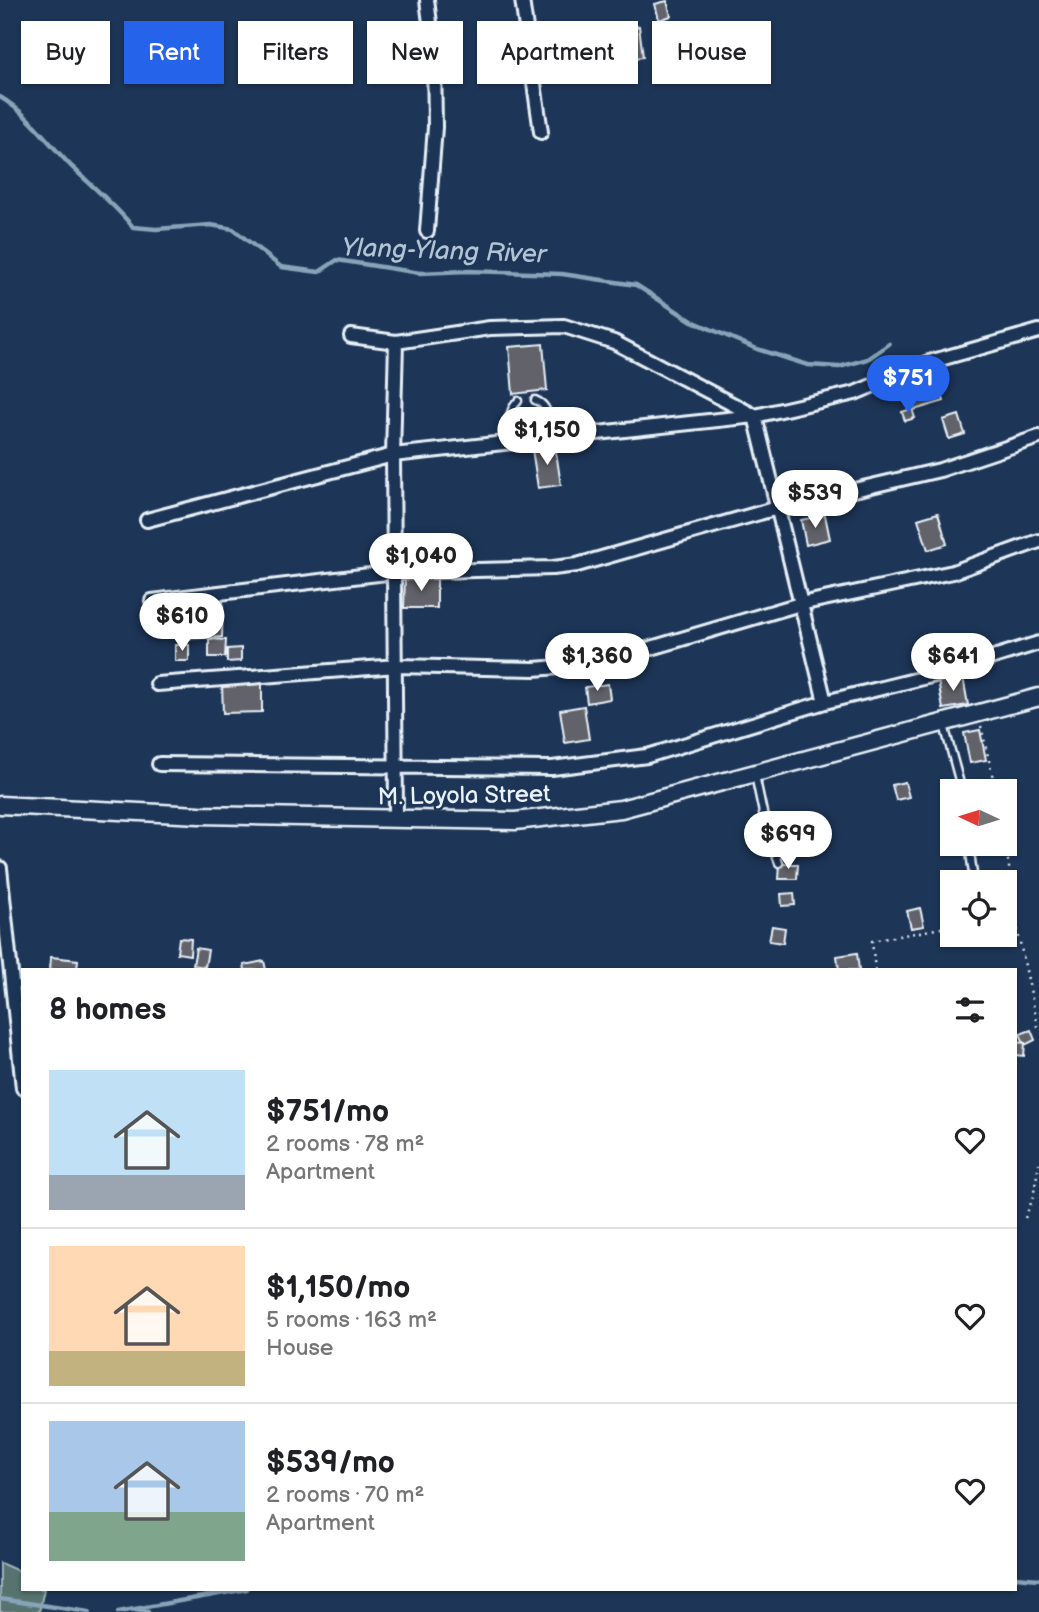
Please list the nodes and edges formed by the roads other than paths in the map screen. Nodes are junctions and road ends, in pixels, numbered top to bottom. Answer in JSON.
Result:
{"nodes":[{"id":1,"x":427,"y":0,"type":"edge"},
{"id":2,"x":522,"y":0,"type":"edge"},
{"id":3,"x":541,"y":132,"type":"dead end"},
{"id":4,"x":427,"y":231,"type":"dead end"},
{"id":5,"x":1039,"y":331,"type":"edge"},
{"id":6,"x":351,"y":336,"type":"dead end"},
{"id":7,"x":396,"y":342,"type":"junction"},
{"id":8,"x":535,"y":400,"type":"dead end"},
{"id":9,"x":518,"y":401,"type":"dead end"},
{"id":10,"x":755,"y":416,"type":"junction"},
{"id":11,"x":1039,"y":437,"type":"edge"},
{"id":12,"x":551,"y":438,"type":"junction"},
{"id":13,"x":512,"y":442,"type":"junction"},
{"id":14,"x":393,"y":455,"type":"junction"},
{"id":15,"x":777,"y":508,"type":"junction"},
{"id":16,"x":147,"y":520,"type":"dead end"},
{"id":17,"x":1039,"y":541,"type":"edge"},
{"id":18,"x":395,"y":572,"type":"junction"},
{"id":19,"x":152,"y":601,"type":"dead end"},
{"id":20,"x":800,"y":604,"type":"junction"},
{"id":21,"x":1039,"y":643,"type":"edge"},
{"id":22,"x":397,"y":666,"type":"junction"},
{"id":23,"x":157,"y":684,"type":"dead end"},
{"id":24,"x":1039,"y":697,"type":"edge"},
{"id":25,"x":825,"y":702,"type":"junction"},
{"id":26,"x":943,"y":722,"type":"junction"},
{"id":27,"x":159,"y":764,"type":"dead end"},
{"id":28,"x":396,"y":767,"type":"junction"},
{"id":29,"x":754,"y":773,"type":"junction"},
{"id":30,"x":959,"y":779,"type":"edge"},
{"id":31,"x":0,"y":805,"type":"edge"},
{"id":32,"x":396,"y":811,"type":"dead end"},
{"id":33,"x":779,"y":863,"type":"dead end"},
{"id":34,"x":0,"y":868,"type":"edge"},
{"id":35,"x":21,"y":1069,"type":"edge"}],
"edges":[{"from":1,"to":4,"type":"street"},
{"from":2,"to":3,"type":"street"},
{"from":5,"to":10,"type":"street"},
{"from":6,"to":7,"type":"street"},
{"from":7,"to":10,"type":"street"},
{"from":7,"to":14,"type":"street"},
{"from":8,"to":12,"type":"lane"},
{"from":9,"to":13,"type":"lane"},
{"from":10,"to":12,"type":"street"},
{"from":10,"to":15,"type":"street"},
{"from":11,"to":15,"type":"street"},
{"from":12,"to":13,"type":"street"},
{"from":13,"to":14,"type":"street"},
{"from":14,"to":16,"type":"street"},
{"from":14,"to":18,"type":"street"},
{"from":15,"to":18,"type":"street"},
{"from":15,"to":20,"type":"street"},
{"from":17,"to":20,"type":"street"},
{"from":18,"to":19,"type":"street"},
{"from":18,"to":22,"type":"street"},
{"from":20,"to":22,"type":"street"},
{"from":20,"to":25,"type":"street"},
{"from":21,"to":25,"type":"street"},
{"from":22,"to":23,"type":"street"},
{"from":22,"to":28,"type":"street"},
{"from":24,"to":26,"type":"street","name":"M. Loyola Street"},
{"from":25,"to":28,"type":"street"},
{"from":26,"to":29,"type":"street","name":"M. Loyola Street"},
{"from":26,"to":30,"type":"lane"},
{"from":27,"to":28,"type":"street"},
{"from":28,"to":32,"type":"street"},
{"from":29,"to":31,"type":"street","name":"M. Loyola Street"},
{"from":29,"to":33,"type":"lane"},
{"from":34,"to":35,"type":"street"}]}
